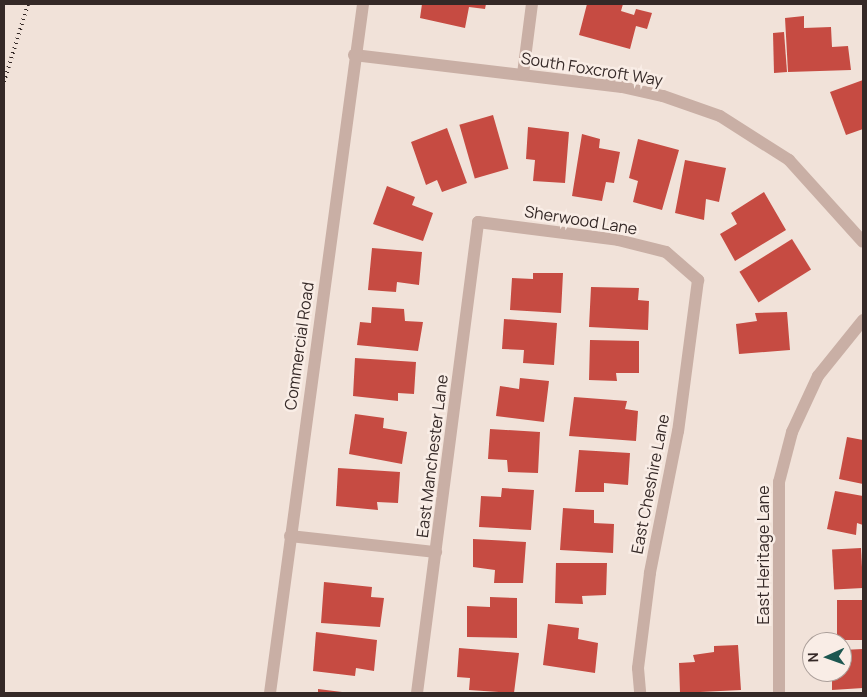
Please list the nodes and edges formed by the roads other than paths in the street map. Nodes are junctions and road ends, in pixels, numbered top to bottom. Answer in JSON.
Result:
{"nodes":[{"id":1,"x":363,"y":4,"type":"edge"},
{"id":2,"x":532,"y":4,"type":"edge"},
{"id":3,"x":354,"y":56,"type":"junction"},
{"id":4,"x":523,"y":74,"type":"junction"},
{"id":5,"x":478,"y":222,"type":"joint"},
{"id":6,"x":863,"y":242,"type":"edge"},
{"id":7,"x":698,"y":280,"type":"joint"},
{"id":8,"x":863,"y":320,"type":"edge"},
{"id":9,"x":290,"y":536,"type":"junction"},
{"id":10,"x":436,"y":552,"type":"junction"},
{"id":11,"x":270,"y":693,"type":"edge"},
{"id":12,"x":417,"y":693,"type":"edge"},
{"id":13,"x":640,"y":693,"type":"edge"},
{"id":14,"x":780,"y":693,"type":"edge"}],
"edges":[{"from":1,"to":3,"type":"street","name":"Commercial Road"},
{"from":2,"to":4,"type":"street"},
{"from":3,"to":4,"type":"street","name":"South Foxcroft Way"},
{"from":3,"to":9,"type":"street","name":"Commercial Road"},
{"from":4,"to":6,"type":"street","name":"South Foxcroft Way"},
{"from":5,"to":7,"type":"street","name":"Sherwood Lane"},
{"from":5,"to":10,"type":"street","name":"East Manchester Lane"},
{"from":7,"to":13,"type":"street","name":"East Cheshire Lane"},
{"from":8,"to":14,"type":"street","name":"East Heritage Lane"},
{"from":9,"to":10,"type":"street"},
{"from":9,"to":11,"type":"street","name":"Commercial Road"},
{"from":10,"to":12,"type":"street","name":"East Manchester Lane"}]}
